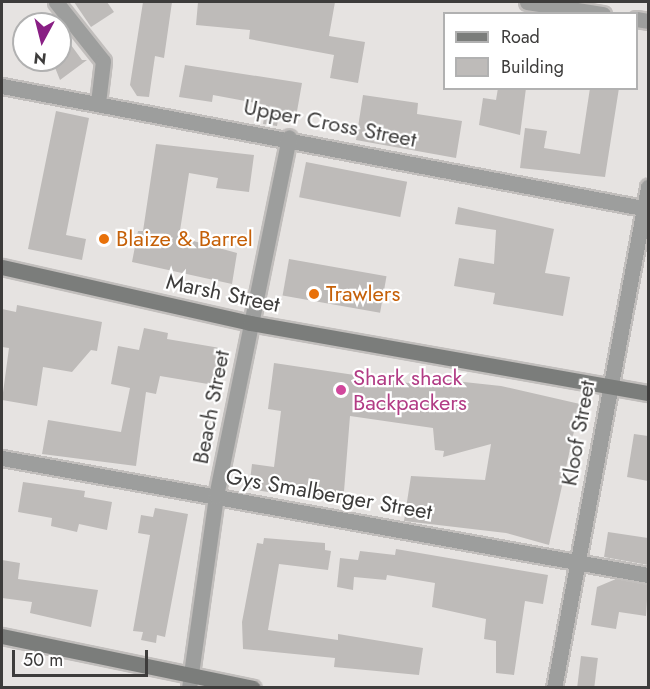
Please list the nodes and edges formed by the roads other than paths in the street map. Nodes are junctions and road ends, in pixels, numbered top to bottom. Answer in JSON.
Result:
{"nodes":[{"id":1,"x":56,"y":2,"type":"edge"},
{"id":2,"x":527,"y":2,"type":"edge"},
{"id":3,"x":590,"y":12,"type":"edge"},
{"id":4,"x":2,"y":86,"type":"edge"},
{"id":5,"x":98,"y":103,"type":"junction"},
{"id":6,"x":290,"y":137,"type":"junction"},
{"id":7,"x":648,"y":187,"type":"edge"},
{"id":8,"x":647,"y":209,"type":"edge"},
{"id":9,"x":2,"y":267,"type":"edge"},
{"id":10,"x":250,"y":323,"type":"junction"},
{"id":11,"x":609,"y":386,"type":"junction"},
{"id":12,"x":648,"y":393,"type":"edge"},
{"id":13,"x":2,"y":458,"type":"edge"},
{"id":14,"x":216,"y":496,"type":"junction"},
{"id":15,"x":577,"y":561,"type":"junction"},
{"id":16,"x":648,"y":575,"type":"edge"},
{"id":17,"x":2,"y":636,"type":"edge"},
{"id":18,"x":189,"y":682,"type":"edge"},
{"id":19,"x":253,"y":687,"type":"edge"},
{"id":20,"x":554,"y":687,"type":"edge"}],
"edges":[{"from":1,"to":5,"type":"street"},
{"from":2,"to":3,"type":"street"},
{"from":4,"to":5,"type":"street","name":"Upper Cross Street"},
{"from":5,"to":6,"type":"street","name":"Upper Cross Street"},
{"from":6,"to":8,"type":"street","name":"Upper Cross Street"},
{"from":6,"to":10,"type":"street","name":"Beach Street"},
{"from":7,"to":8,"type":"street","name":"Kloof Street"},
{"from":8,"to":11,"type":"street","name":"Kloof Street"},
{"from":9,"to":10,"type":"street","name":"Marsh Street"},
{"from":10,"to":11,"type":"street","name":"Marsh Street"},
{"from":10,"to":14,"type":"street","name":"Beach Street"},
{"from":11,"to":12,"type":"street","name":"Marsh Street"},
{"from":11,"to":15,"type":"street","name":"Kloof Street"},
{"from":13,"to":14,"type":"street","name":"Gys Smalberger Street"},
{"from":14,"to":15,"type":"street","name":"Gys Smalberger Street"},
{"from":14,"to":18,"type":"street","name":"Beach Street"},
{"from":15,"to":16,"type":"street","name":"Gys Smalberger Street"},
{"from":15,"to":20,"type":"street","name":"Kloof Street"},
{"from":17,"to":18,"type":"street"},
{"from":18,"to":19,"type":"street"}]}
